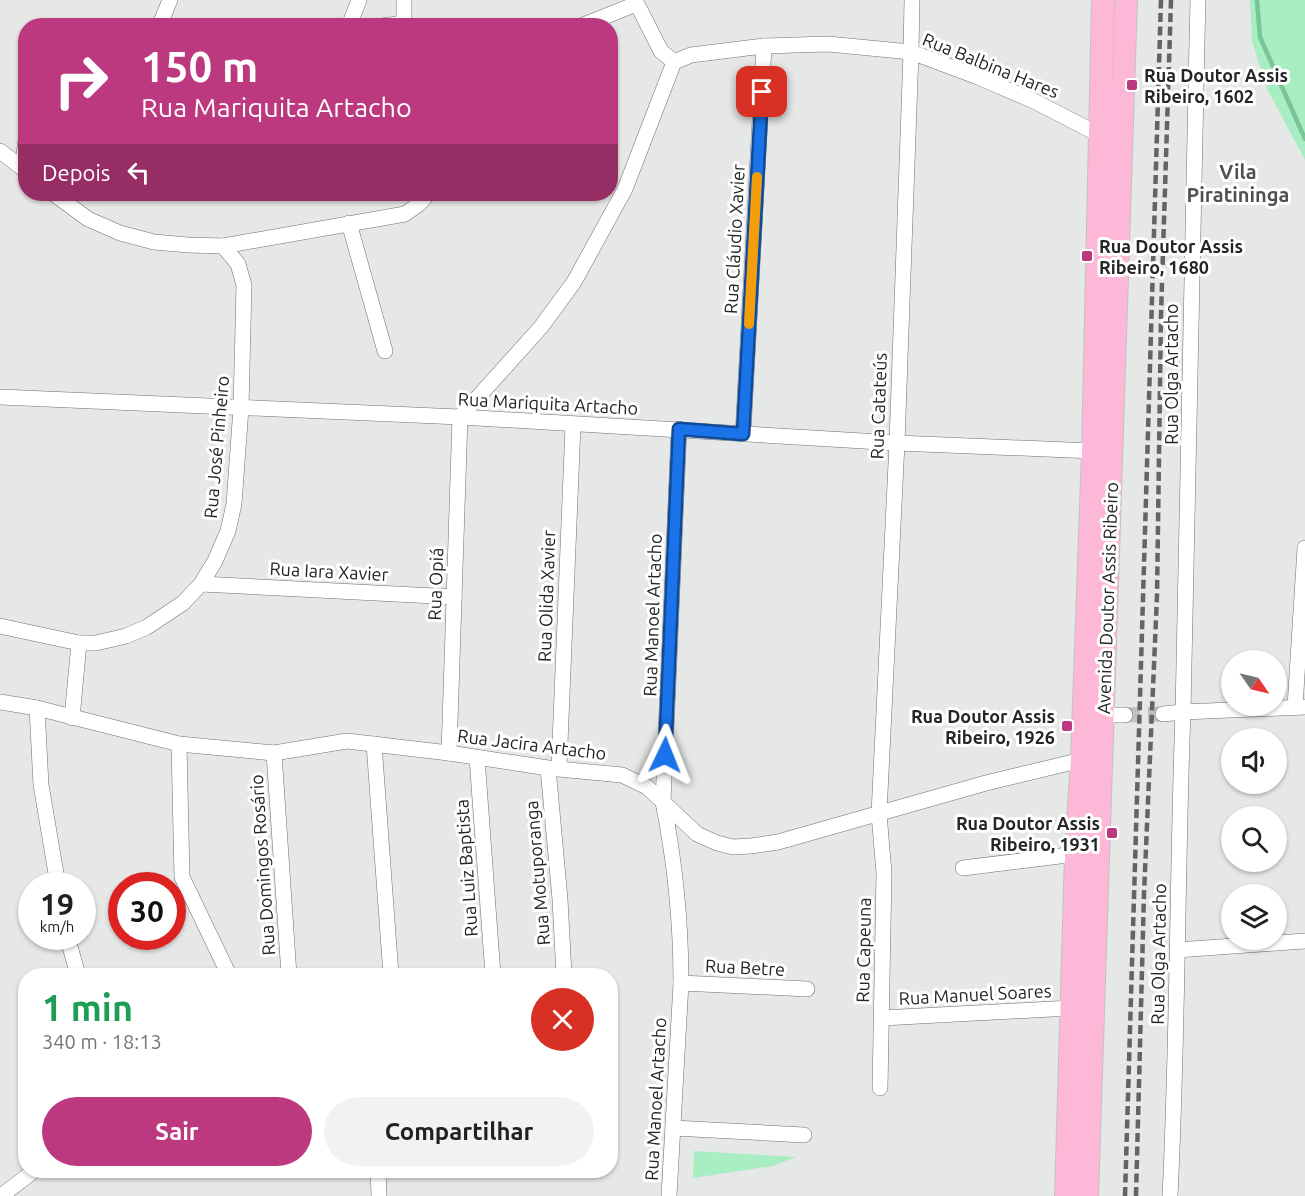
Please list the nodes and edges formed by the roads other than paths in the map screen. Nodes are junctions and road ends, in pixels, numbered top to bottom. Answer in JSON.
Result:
{"nodes":[{"id":1,"x":170,"y":0,"type":"edge"},
{"id":2,"x":359,"y":0,"type":"edge"},
{"id":3,"x":404,"y":0,"type":"edge"},
{"id":4,"x":912,"y":0,"type":"edge"},
{"id":5,"x":1102,"y":0,"type":"edge"},
{"id":6,"x":1126,"y":0,"type":"edge"},
{"id":7,"x":1198,"y":0,"type":"edge"},
{"id":8,"x":635,"y":2,"type":"edge"},
{"id":9,"x":163,"y":18,"type":"edge"},
{"id":10,"x":352,"y":18,"type":"edge"},
{"id":11,"x":404,"y":18,"type":"edge"},
{"id":12,"x":599,"y":18,"type":"edge"},
{"id":13,"x":764,"y":46,"type":"junction"},
{"id":14,"x":911,"y":52,"type":"junction"},
{"id":15,"x":674,"y":62,"type":"junction"},
{"id":16,"x":1098,"y":134,"type":"junction"},
{"id":17,"x":0,"y":151,"type":"edge"},
{"id":18,"x":1122,"y":164,"type":"junction"},
{"id":19,"x":18,"y":166,"type":"edge"},
{"id":20,"x":64,"y":201,"type":"edge"},
{"id":21,"x":422,"y":201,"type":"edge"},
{"id":22,"x":349,"y":223,"type":"junction"},
{"id":23,"x":223,"y":246,"type":"junction"},
{"id":24,"x":385,"y":351,"type":"dead end"},
{"id":25,"x":0,"y":397,"type":"edge"},
{"id":26,"x":241,"y":408,"type":"junction"},
{"id":27,"x":460,"y":417,"type":"junction"},
{"id":28,"x":573,"y":424,"type":"junction"},
{"id":29,"x":679,"y":429,"type":"junction"},
{"id":30,"x":743,"y":434,"type":"junction"},
{"id":31,"x":897,"y":443,"type":"junction"},
{"id":32,"x":1093,"y":451,"type":"junction"},
{"id":33,"x":1305,"y":548,"type":"edge"},
{"id":34,"x":201,"y":584,"type":"junction"},
{"id":35,"x":454,"y":597,"type":"junction"},
{"id":36,"x":0,"y":626,"type":"edge"},
{"id":37,"x":79,"y":643,"type":"junction"},
{"id":38,"x":0,"y":702,"type":"edge"},
{"id":39,"x":1300,"y":707,"type":"edge"},
{"id":40,"x":37,"y":708,"type":"junction"},
{"id":41,"x":1183,"y":712,"type":"junction"},
{"id":42,"x":1163,"y":714,"type":"tunnel mouth"},
{"id":43,"x":1102,"y":715,"type":"junction"},
{"id":44,"x":1125,"y":715,"type":"tunnel mouth"},
{"id":45,"x":72,"y":718,"type":"junction"},
{"id":46,"x":178,"y":744,"type":"junction"},
{"id":47,"x":374,"y":744,"type":"junction"},
{"id":48,"x":274,"y":753,"type":"junction"},
{"id":49,"x":449,"y":753,"type":"junction"},
{"id":50,"x":1092,"y":757,"type":"junction"},
{"id":51,"x":477,"y":758,"type":"junction"},
{"id":52,"x":553,"y":768,"type":"junction"},
{"id":53,"x":663,"y":802,"type":"junction"},
{"id":54,"x":879,"y":814,"type":"junction"},
{"id":55,"x":1076,"y":854,"type":"junction"},
{"id":56,"x":963,"y":868,"type":"dead end"},
{"id":57,"x":56,"y":872,"type":"edge"},
{"id":58,"x":1305,"y":941,"type":"edge"},
{"id":59,"x":71,"y":950,"type":"edge"},
{"id":60,"x":1177,"y":950,"type":"junction"},
{"id":61,"x":76,"y":968,"type":"edge"},
{"id":62,"x":226,"y":968,"type":"edge"},
{"id":63,"x":289,"y":968,"type":"edge"},
{"id":64,"x":390,"y":968,"type":"edge"},
{"id":65,"x":492,"y":968,"type":"edge"},
{"id":66,"x":564,"y":968,"type":"edge"},
{"id":67,"x":681,"y":983,"type":"junction"},
{"id":68,"x":807,"y":989,"type":"dead end"},
{"id":69,"x":1071,"y":1008,"type":"junction"},
{"id":70,"x":882,"y":1018,"type":"junction"},
{"id":71,"x":880,"y":1088,"type":"dead end"},
{"id":72,"x":674,"y":1128,"type":"junction"},
{"id":73,"x":804,"y":1135,"type":"dead end"},
{"id":74,"x":25,"y":1178,"type":"edge"},
{"id":75,"x":379,"y":1178,"type":"edge"},
{"id":76,"x":1,"y":1196,"type":"edge"},
{"id":77,"x":380,"y":1196,"type":"edge"},
{"id":78,"x":669,"y":1196,"type":"edge"},
{"id":79,"x":1066,"y":1196,"type":"edge"},
{"id":80,"x":1087,"y":1196,"type":"edge"},
{"id":81,"x":1170,"y":1196,"type":"edge"}],
"edges":[{"from":1,"to":9,"type":"street"},
{"from":2,"to":10,"type":"street"},
{"from":3,"to":11,"type":"street"},
{"from":4,"to":14,"type":"street","name":"Rua Catateús"},
{"from":5,"to":16,"type":"main road","name":"Avenida Doutor Assis Ribeiro"},
{"from":6,"to":18,"type":"main road","name":"Avenida Doutor Assis Ribeiro"},
{"from":7,"to":41,"type":"street","name":"Rua Olga Artacho"},
{"from":8,"to":12,"type":"street"},
{"from":8,"to":15,"type":"street"},
{"from":13,"to":14,"type":"street","name":"Rua Balbina Hares"},
{"from":13,"to":15,"type":"street","name":"Rua Balbina Hares"},
{"from":13,"to":30,"type":"street","name":"Rua Cláudio Xavier"},
{"from":14,"to":16,"type":"street","name":"Rua Balbina Hares"},
{"from":14,"to":31,"type":"street","name":"Rua Catateús"},
{"from":15,"to":27,"type":"street"},
{"from":16,"to":18,"type":"main road"},
{"from":16,"to":32,"type":"main road","name":"Avenida Doutor Assis Ribeiro"},
{"from":17,"to":19,"type":"street"},
{"from":18,"to":43,"type":"main road","name":"Avenida Doutor Assis Ribeiro"},
{"from":20,"to":23,"type":"street"},
{"from":21,"to":22,"type":"street"},
{"from":22,"to":23,"type":"street"},
{"from":22,"to":24,"type":"street"},
{"from":23,"to":26,"type":"street","name":"Rua José Pinheiro"},
{"from":25,"to":26,"type":"street","name":"Rua Mariquita Artacho"},
{"from":26,"to":27,"type":"street","name":"Rua Mariquita Artacho"},
{"from":26,"to":34,"type":"street","name":"Rua José Pinheiro"},
{"from":27,"to":28,"type":"street","name":"Rua Mariquita Artacho"},
{"from":27,"to":35,"type":"street","name":"Rua Opiá"},
{"from":28,"to":29,"type":"street","name":"Rua Mariquita Artacho"},
{"from":28,"to":52,"type":"street","name":"Rua Olida Xavier"},
{"from":29,"to":30,"type":"street","name":"Rua Mariquita Artacho"},
{"from":29,"to":53,"type":"street","name":"Rua Manoel Artacho"},
{"from":30,"to":31,"type":"street","name":"Rua Mariquita Artacho"},
{"from":31,"to":32,"type":"street","name":"Rua Mariquita Artacho"},
{"from":31,"to":54,"type":"street","name":"Rua Catateús"},
{"from":32,"to":50,"type":"main road","name":"Avenida Doutor Assis Ribeiro"},
{"from":33,"to":39,"type":"street"},
{"from":34,"to":35,"type":"street","name":"Rua Iara Xavier"},
{"from":34,"to":37,"type":"street","name":"Rua José Pinheiro"},
{"from":35,"to":49,"type":"street","name":"Rua Opiá"},
{"from":36,"to":37,"type":"street","name":"Rua José Pinheiro"},
{"from":37,"to":45,"type":"street"},
{"from":38,"to":40,"type":"street","name":"Rua Jacira Artacho"},
{"from":39,"to":41,"type":"street"},
{"from":40,"to":45,"type":"street","name":"Rua Jacira Artacho"},
{"from":40,"to":57,"type":"street"},
{"from":41,"to":42,"type":"street"},
{"from":41,"to":60,"type":"street","name":"Rua Olga Artacho"},
{"from":43,"to":44,"type":"street"},
{"from":43,"to":50,"type":"main road","name":"Avenida Doutor Assis Ribeiro"},
{"from":45,"to":46,"type":"street","name":"Rua Jacira Artacho"},
{"from":46,"to":48,"type":"street","name":"Rua Jacira Artacho"},
{"from":46,"to":62,"type":"street"},
{"from":47,"to":48,"type":"street","name":"Rua Jacira Artacho"},
{"from":47,"to":49,"type":"street","name":"Rua Jacira Artacho"},
{"from":47,"to":64,"type":"street"},
{"from":48,"to":63,"type":"street","name":"Rua Domingos Rosário"},
{"from":49,"to":51,"type":"street","name":"Rua Jacira Artacho"},
{"from":50,"to":54,"type":"street","name":"Rua Jacira Artacho"},
{"from":50,"to":55,"type":"main road","name":"Avenida Doutor Assis Ribeiro"},
{"from":50,"to":80,"type":"main road","name":"Avenida Doutor Assis Ribeiro"},
{"from":51,"to":52,"type":"street","name":"Rua Jacira Artacho"},
{"from":51,"to":65,"type":"street","name":"Rua Luiz Baptista"},
{"from":52,"to":53,"type":"street","name":"Rua Jacira Artacho"},
{"from":52,"to":66,"type":"street","name":"Rua Motuporanga"},
{"from":53,"to":54,"type":"street","name":"Rua Jacira Artacho"},
{"from":53,"to":67,"type":"street","name":"Rua Manoel Artacho"},
{"from":54,"to":70,"type":"street","name":"Rua Capeuna"},
{"from":55,"to":56,"type":"street"},
{"from":55,"to":69,"type":"main road","name":"Avenida Doutor Assis Ribeiro"},
{"from":58,"to":60,"type":"street"},
{"from":59,"to":61,"type":"street"},
{"from":60,"to":81,"type":"street","name":"Rua Olga Artacho"},
{"from":67,"to":68,"type":"street","name":"Rua Betre"},
{"from":67,"to":72,"type":"street","name":"Rua Manoel Artacho"},
{"from":69,"to":70,"type":"street","name":"Rua Manuel Soares"},
{"from":69,"to":79,"type":"main road","name":"Avenida Doutor Assis Ribeiro"},
{"from":70,"to":71,"type":"street","name":"Rua Capeuna"},
{"from":72,"to":73,"type":"street"},
{"from":72,"to":78,"type":"street","name":"Rua Manoel Artacho"},
{"from":74,"to":76,"type":"street"},
{"from":75,"to":77,"type":"street"}]}
